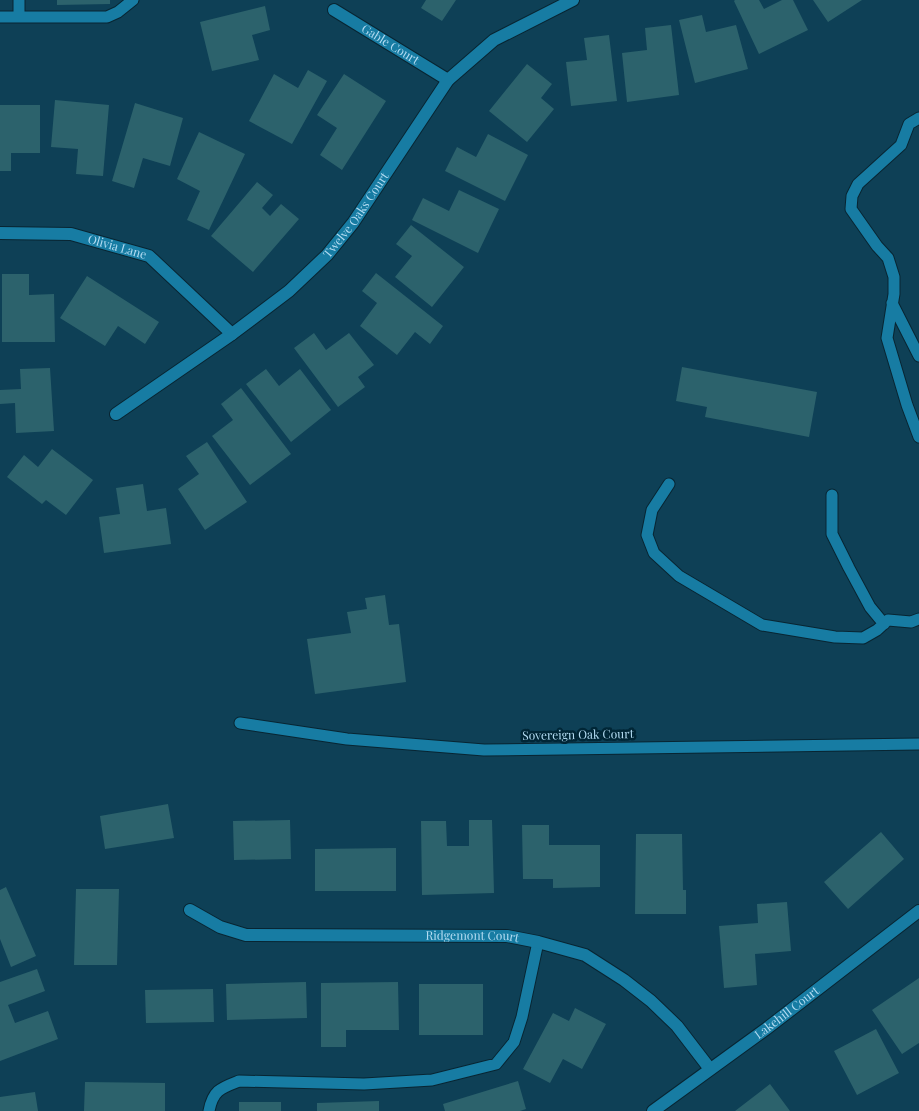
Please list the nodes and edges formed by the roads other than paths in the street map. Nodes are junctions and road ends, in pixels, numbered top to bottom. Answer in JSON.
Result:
{"nodes":[{"id":1,"x":20,"y":0,"type":"edge"},
{"id":2,"x":133,"y":0,"type":"edge"},
{"id":3,"x":573,"y":0,"type":"edge"},
{"id":4,"x":334,"y":10,"type":"dead end"},
{"id":5,"x":0,"y":17,"type":"edge"},
{"id":6,"x":19,"y":17,"type":"junction"},
{"id":7,"x":448,"y":80,"type":"junction"},
{"id":8,"x":919,"y":118,"type":"edge"},
{"id":9,"x":0,"y":233,"type":"edge"},
{"id":10,"x":892,"y":303,"type":"junction"},
{"id":11,"x":232,"y":334,"type":"junction"},
{"id":12,"x":919,"y":356,"type":"edge"},
{"id":13,"x":116,"y":414,"type":"dead end"},
{"id":14,"x":919,"y":437,"type":"edge"},
{"id":15,"x":669,"y":484,"type":"dead end"},
{"id":16,"x":832,"y":495,"type":"dead end"},
{"id":17,"x":919,"y":619,"type":"edge"},
{"id":18,"x":884,"y":624,"type":"junction"},
{"id":19,"x":240,"y":723,"type":"dead end"},
{"id":20,"x":919,"y":744,"type":"edge"},
{"id":21,"x":190,"y":910,"type":"dead end"},
{"id":22,"x":919,"y":911,"type":"edge"},
{"id":23,"x":538,"y":942,"type":"junction"},
{"id":24,"x":710,"y":1069,"type":"junction"},
{"id":25,"x":209,"y":1111,"type":"edge"},
{"id":26,"x":653,"y":1111,"type":"edge"}],
"edges":[{"from":1,"to":6,"type":"lane"},
{"from":2,"to":6,"type":"lane"},
{"from":3,"to":7,"type":"street","name":"Twelve Oaks Court"},
{"from":4,"to":7,"type":"street","name":"Gable Court"},
{"from":5,"to":6,"type":"lane"},
{"from":7,"to":11,"type":"street","name":"Twelve Oaks Court"},
{"from":8,"to":10,"type":"lane"},
{"from":9,"to":11,"type":"street","name":"Olivia Lane"},
{"from":10,"to":12,"type":"lane"},
{"from":10,"to":14,"type":"lane"},
{"from":11,"to":13,"type":"street","name":"Twelve Oaks Court"},
{"from":15,"to":18,"type":"lane"},
{"from":16,"to":18,"type":"lane"},
{"from":17,"to":18,"type":"lane"},
{"from":19,"to":20,"type":"lane","name":"Sovereign Oak Court"},
{"from":21,"to":23,"type":"street","name":"Ridgemont Court"},
{"from":22,"to":24,"type":"street","name":"Lakehill Court"},
{"from":23,"to":24,"type":"street","name":"Ridgemont Court"},
{"from":23,"to":25,"type":"lane"},
{"from":24,"to":26,"type":"street","name":"Lakehill Court"}]}
